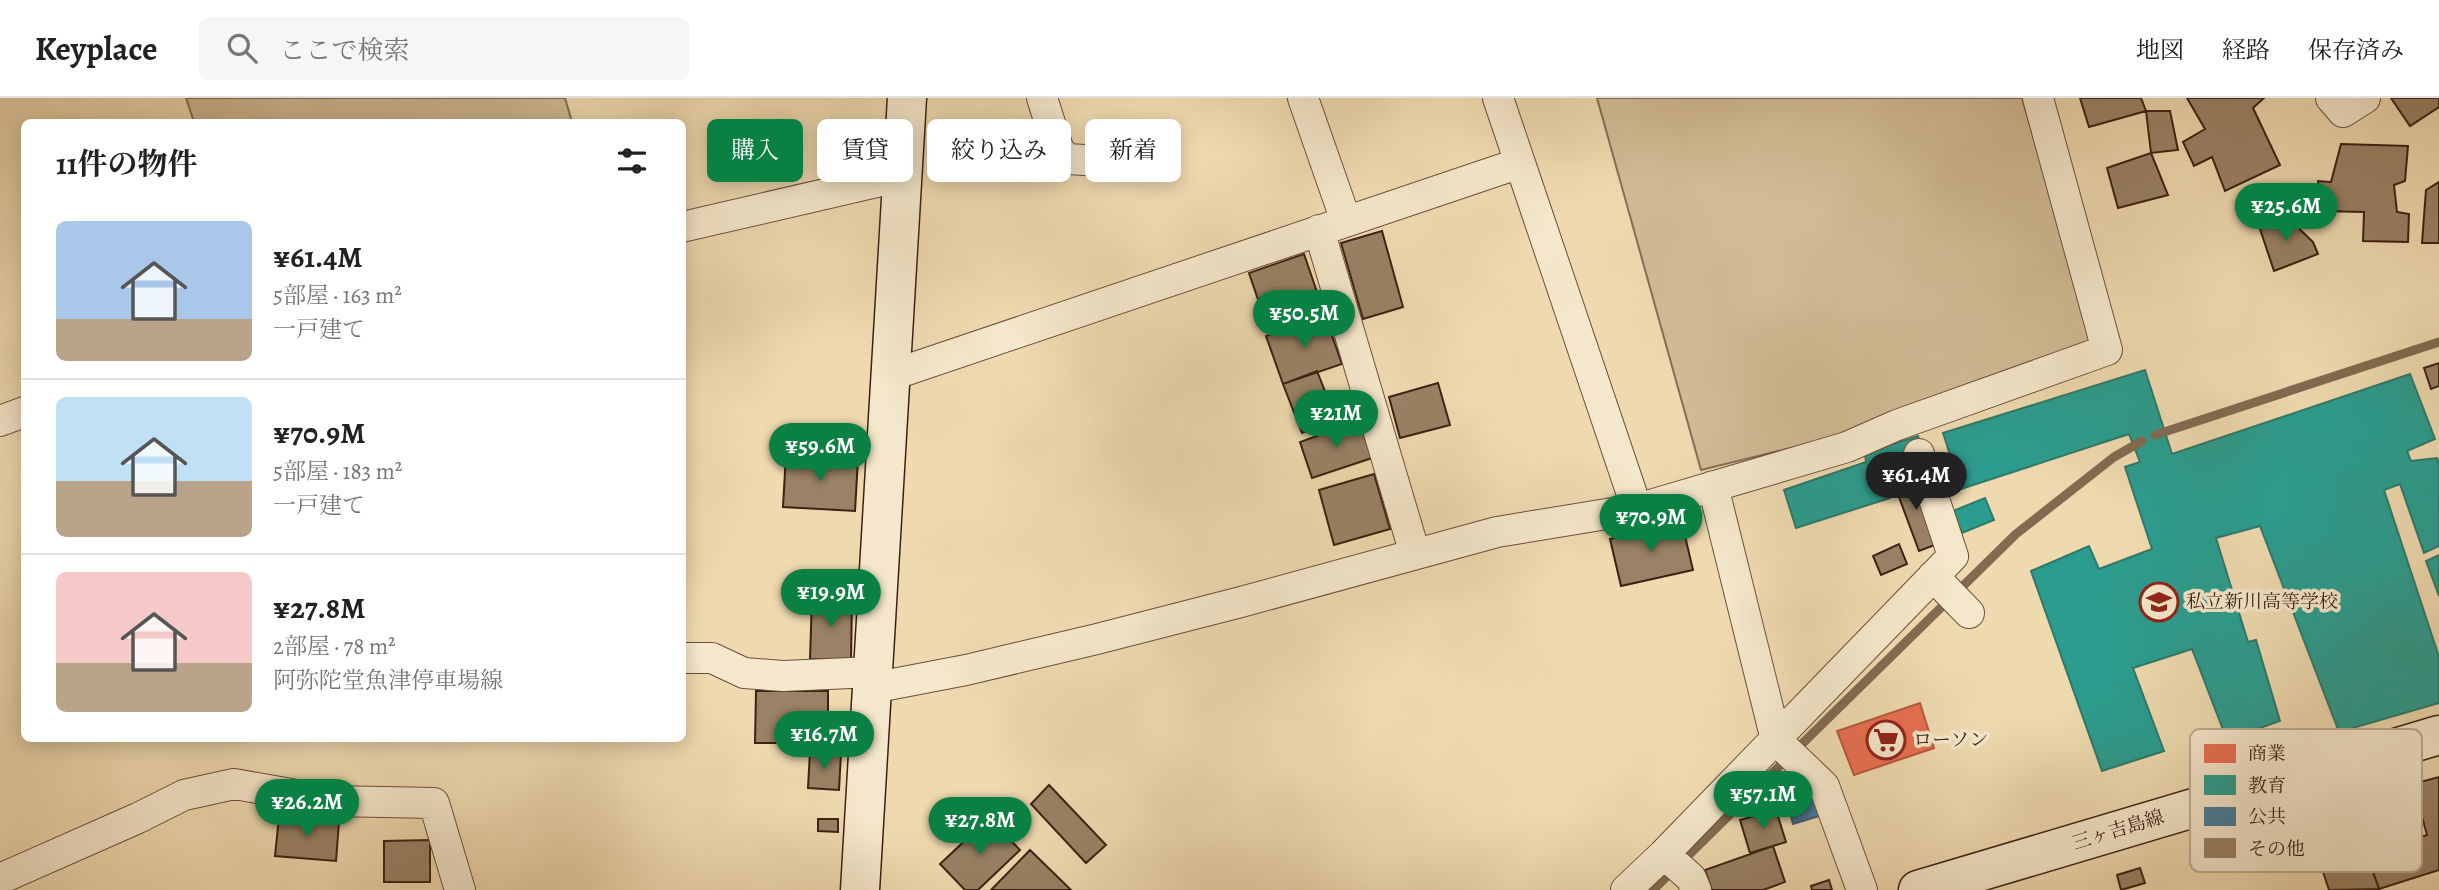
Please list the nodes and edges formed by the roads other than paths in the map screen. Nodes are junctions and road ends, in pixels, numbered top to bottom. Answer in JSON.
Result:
{"nodes":[{"id":1,"x":907,"y":98,"type":"edge"},
{"id":2,"x":1042,"y":98,"type":"edge"},
{"id":3,"x":1303,"y":98,"type":"edge"},
{"id":4,"x":1498,"y":98,"type":"edge"},
{"id":5,"x":2038,"y":98,"type":"edge"},
{"id":6,"x":2331,"y":98,"type":"edge"},
{"id":7,"x":2365,"y":98,"type":"edge"},
{"id":8,"x":906,"y":119,"type":"edge"},
{"id":9,"x":1085,"y":160,"type":"edge"},
{"id":10,"x":1520,"y":163,"type":"junction"},
{"id":11,"x":877,"y":182,"type":"edge"},
{"id":12,"x":903,"y":182,"type":"edge"},
{"id":13,"x":1333,"y":225,"type":"junction"},
{"id":14,"x":686,"y":226,"type":"edge"},
{"id":15,"x":892,"y":374,"type":"junction"},
{"id":16,"x":21,"y":413,"type":"edge"},
{"id":17,"x":0,"y":421,"type":"edge"},
{"id":18,"x":1919,"y":454,"type":"dead end"},
{"id":19,"x":1713,"y":486,"type":"junction"},
{"id":20,"x":1637,"y":509,"type":"junction"},
{"id":21,"x":1415,"y":554,"type":"junction"},
{"id":22,"x":1933,"y":576,"type":"junction"},
{"id":23,"x":1969,"y":613,"type":"dead end"},
{"id":24,"x":686,"y":658,"type":"edge"},
{"id":25,"x":872,"y":680,"type":"junction"},
{"id":26,"x":2439,"y":735,"type":"edge"},
{"id":27,"x":1776,"y":740,"type":"junction"},
{"id":28,"x":2422,"y":740,"type":"edge"},
{"id":29,"x":2190,"y":809,"type":"edge"},
{"id":30,"x":1664,"y":854,"type":"junction"},
{"id":31,"x":0,"y":879,"type":"edge"},
{"id":32,"x":460,"y":890,"type":"edge"},
{"id":33,"x":860,"y":890,"type":"edge"},
{"id":34,"x":1626,"y":890,"type":"edge"},
{"id":35,"x":1696,"y":890,"type":"edge"},
{"id":36,"x":1862,"y":890,"type":"edge"},
{"id":37,"x":1918,"y":890,"type":"edge"}],
"edges":[{"from":1,"to":8,"type":"main road"},
{"from":2,"to":9,"type":"street"},
{"from":3,"to":13,"type":"street"},
{"from":4,"to":10,"type":"street"},
{"from":5,"to":19,"type":"street"},
{"from":6,"to":7,"type":"street"},
{"from":10,"to":13,"type":"street"},
{"from":10,"to":20,"type":"street"},
{"from":11,"to":14,"type":"street"},
{"from":12,"to":15,"type":"main road"},
{"from":13,"to":15,"type":"street"},
{"from":13,"to":21,"type":"street"},
{"from":15,"to":25,"type":"main road"},
{"from":16,"to":17,"type":"street"},
{"from":18,"to":22,"type":"street"},
{"from":19,"to":20,"type":"street"},
{"from":19,"to":27,"type":"street"},
{"from":20,"to":21,"type":"street"},
{"from":21,"to":25,"type":"street"},
{"from":22,"to":23,"type":"street"},
{"from":22,"to":27,"type":"street"},
{"from":24,"to":25,"type":"street"},
{"from":25,"to":33,"type":"main road"},
{"from":26,"to":28,"type":"main road","name":"三ヶ吉島線"},
{"from":27,"to":30,"type":"street"},
{"from":27,"to":36,"type":"street"},
{"from":29,"to":37,"type":"main road","name":"三ヶ吉島線"},
{"from":30,"to":34,"type":"street"},
{"from":30,"to":35,"type":"street"},
{"from":31,"to":32,"type":"street"}]}
